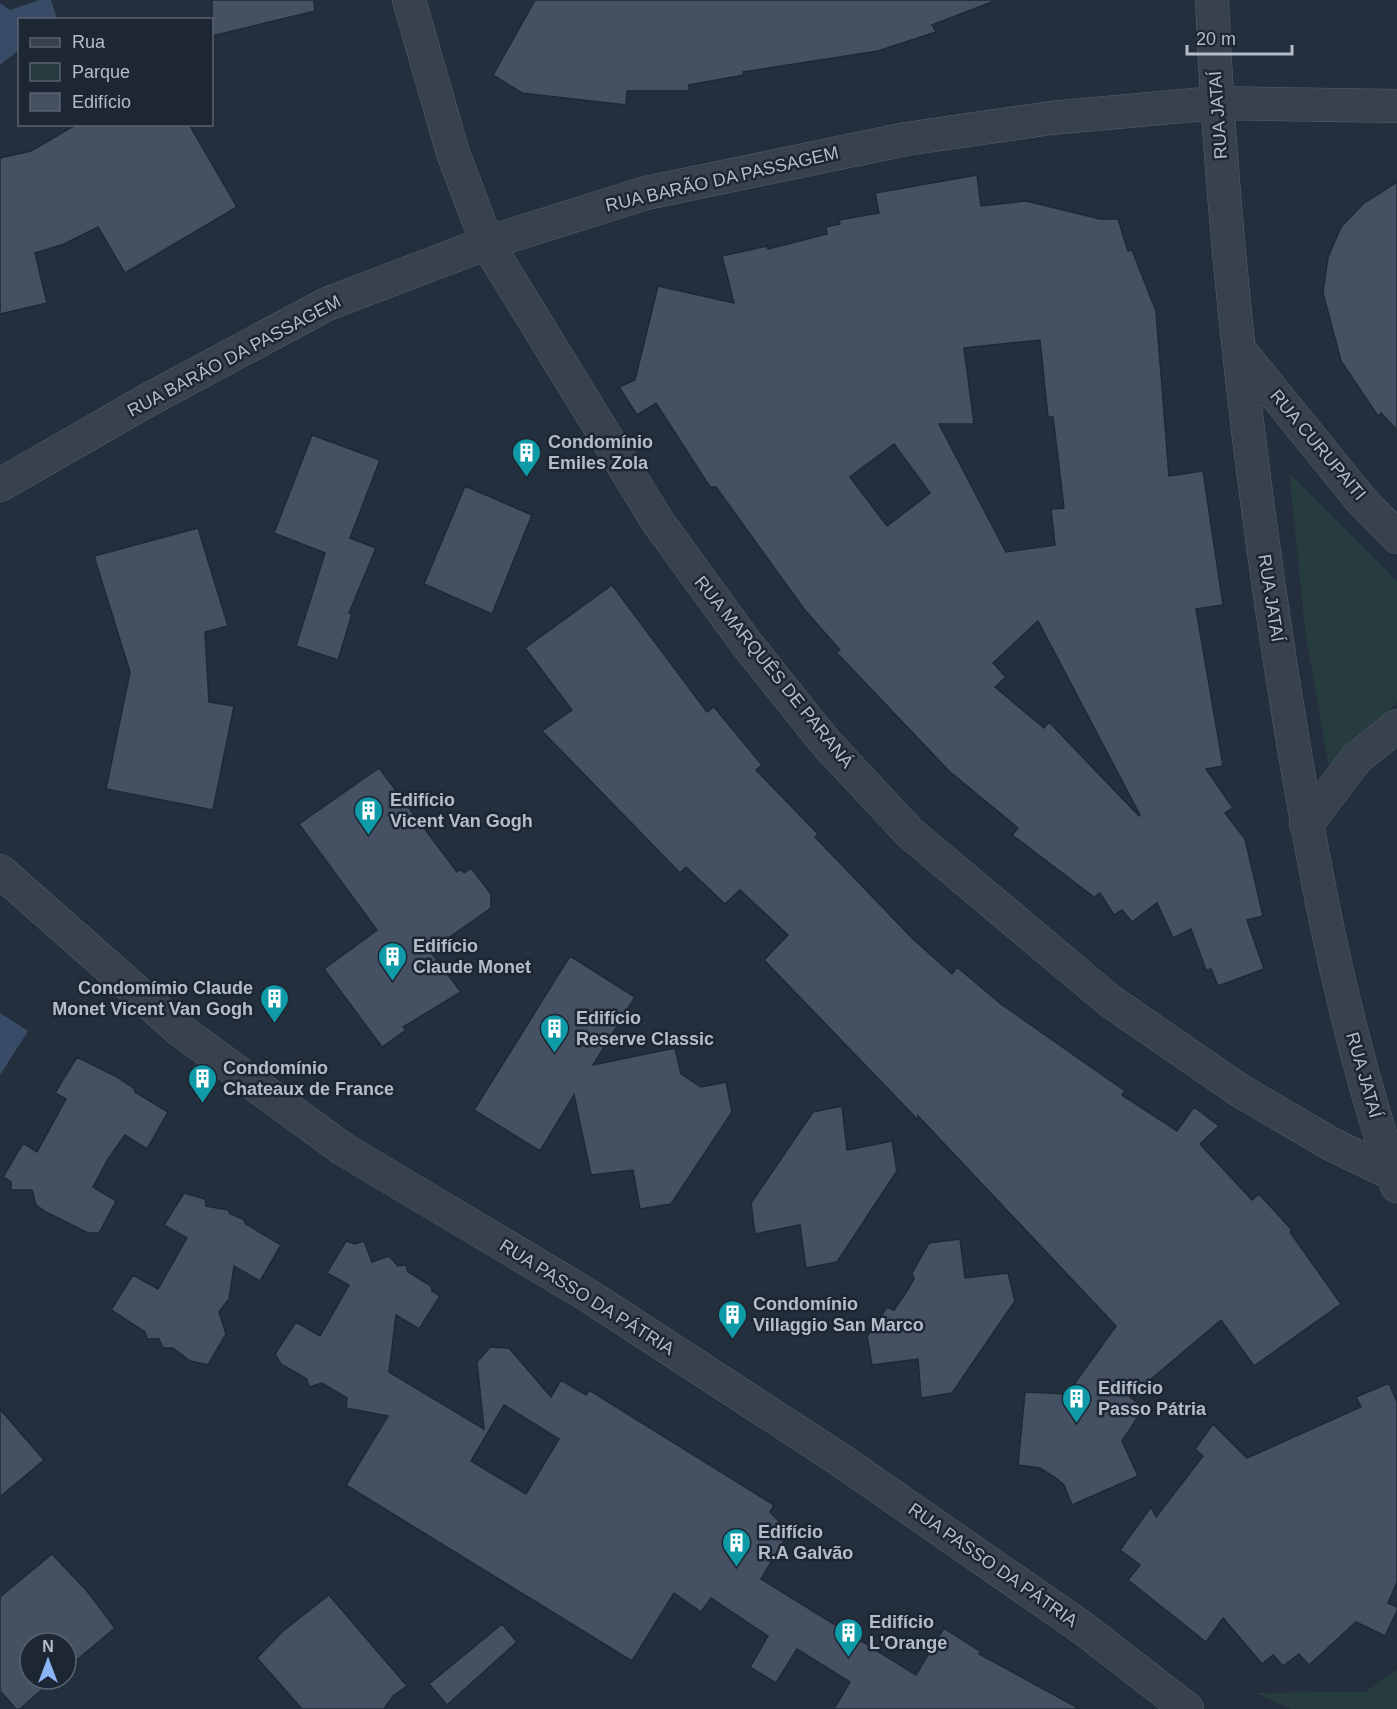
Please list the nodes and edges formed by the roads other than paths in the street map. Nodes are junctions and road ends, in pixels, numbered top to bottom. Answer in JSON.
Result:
{"nodes":[{"id":1,"x":409,"y":0,"type":"edge"},
{"id":2,"x":1212,"y":0,"type":"edge"},
{"id":3,"x":1216,"y":103,"type":"junction"},
{"id":4,"x":1397,"y":106,"type":"edge"},
{"id":5,"x":487,"y":243,"type":"junction"},
{"id":6,"x":1241,"y":352,"type":"junction"},
{"id":7,"x":0,"y":485,"type":"edge"},
{"id":8,"x":1397,"y":537,"type":"edge"},
{"id":9,"x":1397,"y":726,"type":"edge"},
{"id":10,"x":1306,"y":825,"type":"junction"},
{"id":11,"x":0,"y":871,"type":"edge"},
{"id":12,"x":1396,"y":1179,"type":"edge"},
{"id":13,"x":1187,"y":1709,"type":"edge"}],
"edges":[{"from":1,"to":5,"type":"street","name":"RUA MARQUÊS DE PARANÁ"},
{"from":2,"to":3,"type":"street","name":"RUA JATAÍ"},
{"from":3,"to":4,"type":"street","name":"RUA BARÃO DA PASSAGEM"},
{"from":3,"to":5,"type":"street","name":"RUA BARÃO DA PASSAGEM"},
{"from":3,"to":6,"type":"street","name":"RUA JATAÍ"},
{"from":5,"to":7,"type":"street","name":"RUA BARÃO DA PASSAGEM"},
{"from":5,"to":12,"type":"street","name":"RUA MARQUÊS DE PARANÁ"},
{"from":6,"to":8,"type":"street","name":"RUA CURUPAITI"},
{"from":6,"to":10,"type":"street","name":"RUA JATAÍ"},
{"from":9,"to":10,"type":"street"},
{"from":10,"to":12,"type":"street","name":"RUA JATAÍ"},
{"from":11,"to":13,"type":"street","name":"RUA PASSO DA PÁTRIA"}]}
